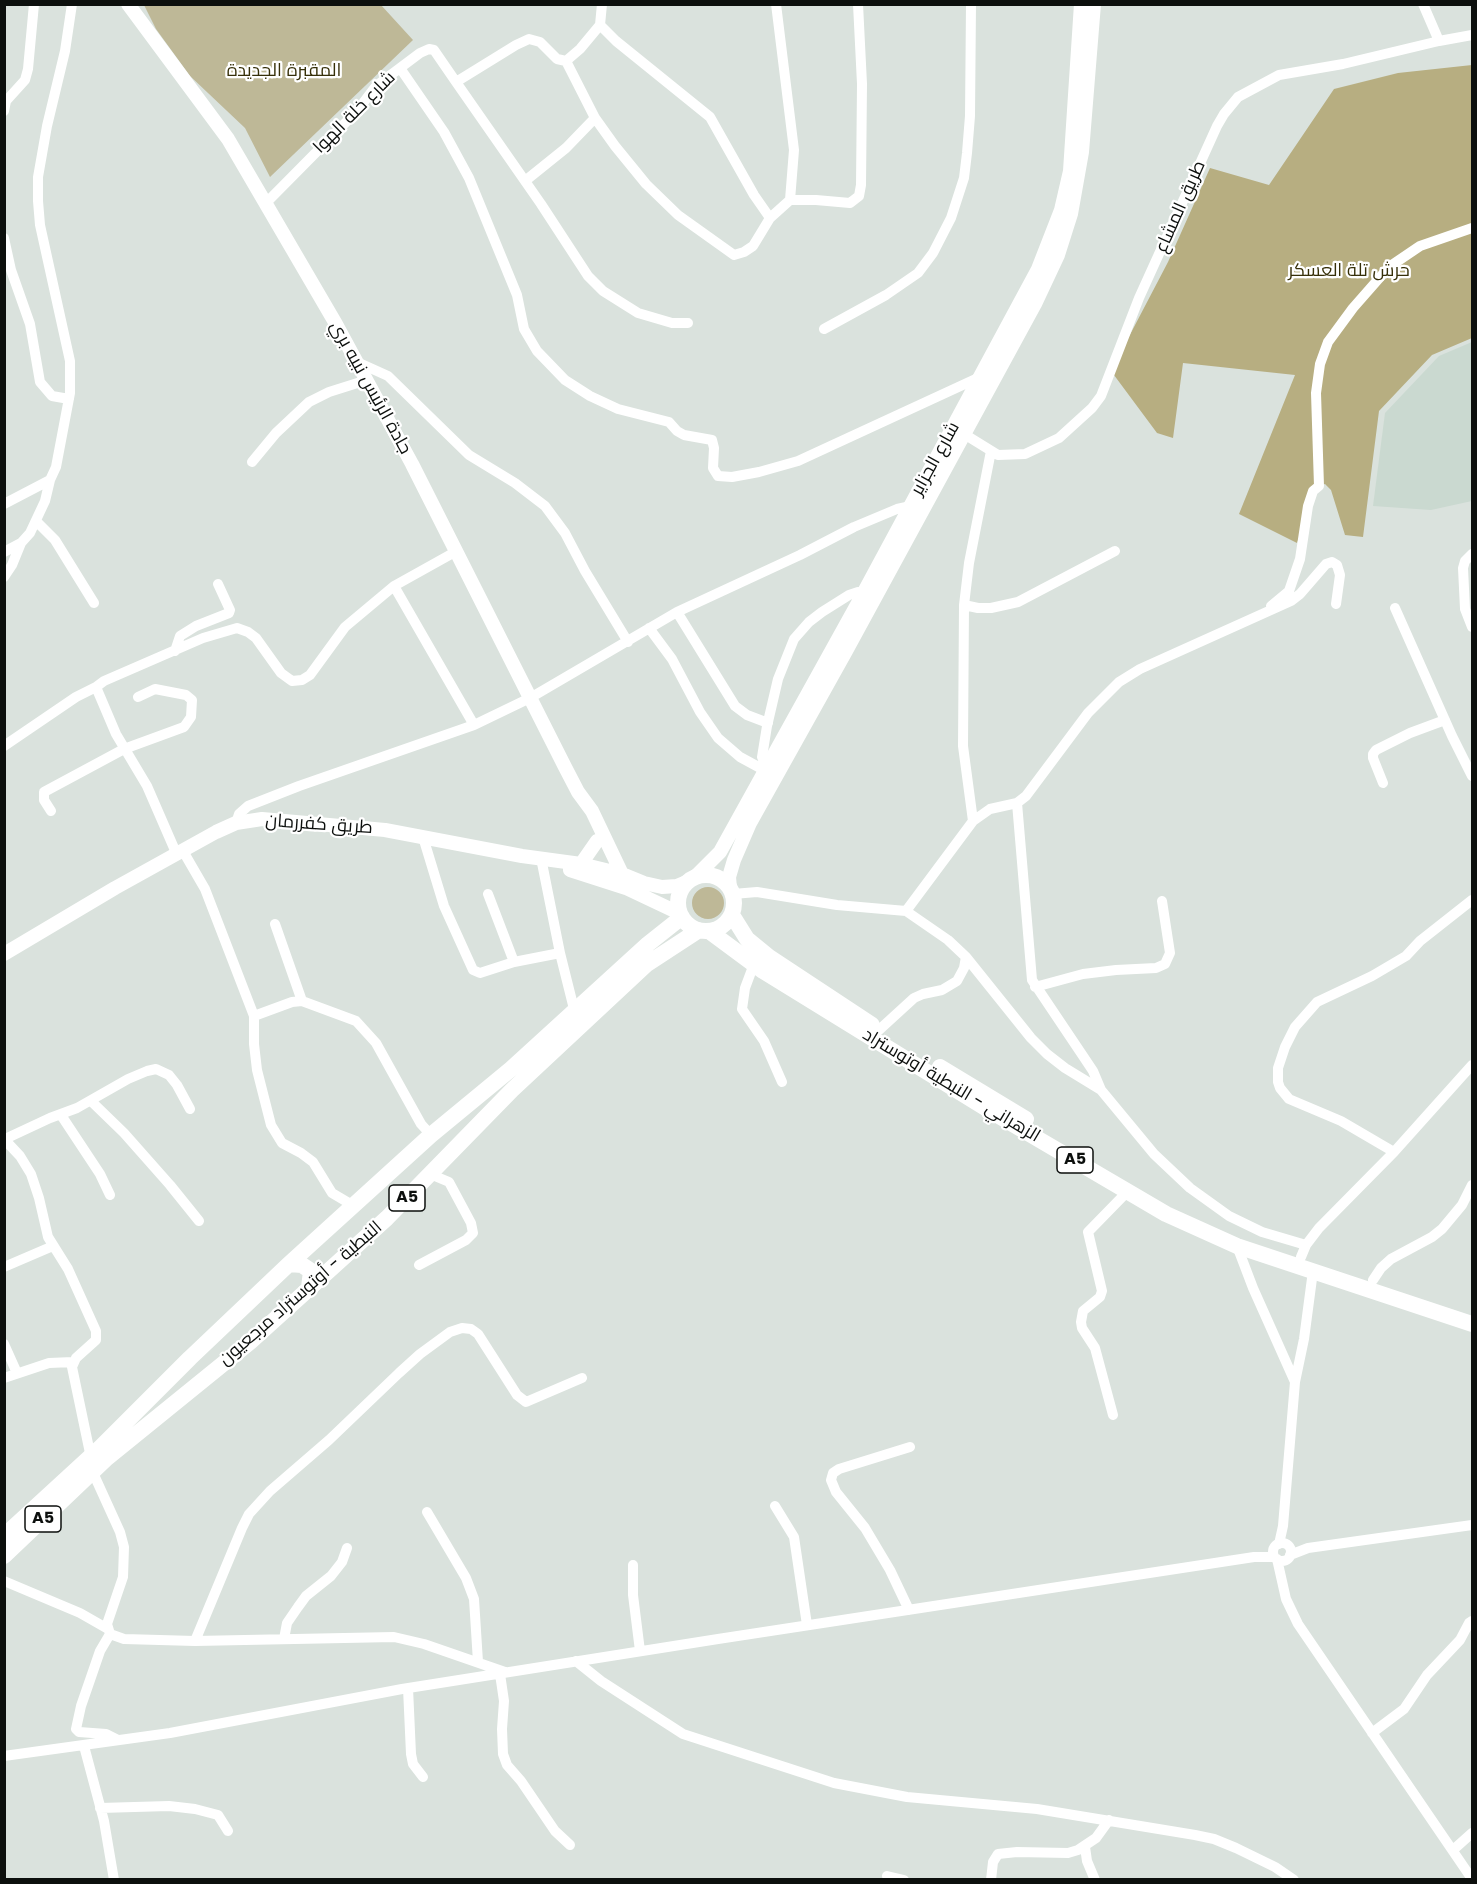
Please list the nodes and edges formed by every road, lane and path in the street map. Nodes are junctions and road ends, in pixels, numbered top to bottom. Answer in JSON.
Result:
{"nodes":[{"id":1,"x":34,"y":4,"type":"edge"},
{"id":2,"x":72,"y":4,"type":"edge"},
{"id":3,"x":128,"y":4,"type":"edge"},
{"id":4,"x":602,"y":4,"type":"edge"},
{"id":5,"x":776,"y":4,"type":"edge"},
{"id":6,"x":858,"y":4,"type":"edge"},
{"id":7,"x":971,"y":4,"type":"edge"},
{"id":8,"x":1081,"y":4,"type":"edge"},
{"id":9,"x":1094,"y":4,"type":"edge"},
{"id":10,"x":1423,"y":4,"type":"edge"},
{"id":11,"x":600,"y":25,"type":"junction"},
{"id":12,"x":1473,"y":35,"type":"edge"},
{"id":13,"x":1439,"y":40,"type":"junction"},
{"id":14,"x":566,"y":61,"type":"junction"},
{"id":15,"x":400,"y":68,"type":"junction"},
{"id":16,"x":456,"y":82,"type":"junction"},
{"id":17,"x":4,"y":111,"type":"edge"},
{"id":18,"x":595,"y":118,"type":"junction"},
{"id":19,"x":525,"y":181,"type":"junction"},
{"id":20,"x":790,"y":200,"type":"junction"},
{"id":21,"x":265,"y":204,"type":"junction"},
{"id":22,"x":770,"y":218,"type":"junction"},
{"id":23,"x":1473,"y":228,"type":"edge"},
{"id":24,"x":4,"y":238,"type":"edge"},
{"id":25,"x":688,"y":323,"type":"dead end"},
{"id":26,"x":824,"y":329,"type":"dead end"},
{"id":27,"x":357,"y":362,"type":"junction"},
{"id":28,"x":980,"y":377,"type":"junction"},
{"id":29,"x":367,"y":381,"type":"junction"},
{"id":30,"x":69,"y":399,"type":"junction"},
{"id":31,"x":964,"y":434,"type":"junction"},
{"id":32,"x":991,"y":451,"type":"junction"},
{"id":33,"x":252,"y":462,"type":"dead end"},
{"id":34,"x":50,"y":480,"type":"junction"},
{"id":35,"x":4,"y":504,"type":"edge"},
{"id":36,"x":911,"y":506,"type":"junction"},
{"id":37,"x":36,"y":521,"type":"junction"},
{"id":38,"x":21,"y":543,"type":"junction"},
{"id":39,"x":1115,"y":551,"type":"dead end"},
{"id":40,"x":4,"y":552,"type":"edge"},
{"id":41,"x":455,"y":552,"type":"junction"},
{"id":42,"x":1473,"y":554,"type":"edge"},
{"id":43,"x":4,"y":578,"type":"edge"},
{"id":44,"x":218,"y":584,"type":"dead end"},
{"id":45,"x":394,"y":586,"type":"junction"},
{"id":46,"x":863,"y":594,"type":"junction"},
{"id":47,"x":94,"y":603,"type":"dead end"},
{"id":48,"x":1336,"y":604,"type":"dead end"},
{"id":49,"x":964,"y":605,"type":"junction"},
{"id":50,"x":1395,"y":608,"type":"dead end"},
{"id":51,"x":677,"y":612,"type":"junction"},
{"id":52,"x":1264,"y":613,"type":"junction"},
{"id":53,"x":1473,"y":627,"type":"edge"},
{"id":54,"x":649,"y":628,"type":"junction"},
{"id":55,"x":628,"y":642,"type":"junction"},
{"id":56,"x":175,"y":651,"type":"junction"},
{"id":57,"x":96,"y":687,"type":"junction"},
{"id":58,"x":138,"y":697,"type":"dead end"},
{"id":59,"x":530,"y":698,"type":"junction"},
{"id":60,"x":1445,"y":720,"type":"junction"},
{"id":61,"x":768,"y":723,"type":"junction"},
{"id":62,"x":474,"y":725,"type":"junction"},
{"id":63,"x":4,"y":746,"type":"edge"},
{"id":64,"x":124,"y":749,"type":"junction"},
{"id":65,"x":765,"y":768,"type":"junction"},
{"id":66,"x":1473,"y":776,"type":"edge"},
{"id":67,"x":1383,"y":783,"type":"dead end"},
{"id":68,"x":578,"y":792,"type":"junction"},
{"id":69,"x":1017,"y":803,"type":"junction"},
{"id":70,"x":51,"y":810,"type":"dead end"},
{"id":71,"x":973,"y":821,"type":"junction"},
{"id":72,"x":236,"y":823,"type":"junction"},
{"id":73,"x":423,"y":837,"type":"junction"},
{"id":74,"x":597,"y":841,"type":"junction"},
{"id":75,"x":180,"y":853,"type":"junction"},
{"id":76,"x":542,"y":861,"type":"junction"},
{"id":77,"x":581,"y":864,"type":"junction"},
{"id":78,"x":615,"y":872,"type":"junction"},
{"id":79,"x":692,"y":879,"type":"junction"},
{"id":80,"x":619,"y":887,"type":"junction"},
{"id":81,"x":731,"y":891,"type":"junction"},
{"id":82,"x":488,"y":894,"type":"dead end"},
{"id":83,"x":1473,"y":900,"type":"edge"},
{"id":84,"x":1162,"y":901,"type":"dead end"},
{"id":85,"x":906,"y":911,"type":"junction"},
{"id":86,"x":732,"y":915,"type":"junction"},
{"id":87,"x":681,"y":916,"type":"junction"},
{"id":88,"x":275,"y":924,"type":"dead end"},
{"id":89,"x":704,"y":930,"type":"junction"},
{"id":90,"x":560,"y":953,"type":"junction"},
{"id":91,"x":4,"y":954,"type":"edge"},
{"id":92,"x":966,"y":957,"type":"junction"},
{"id":93,"x":514,"y":962,"type":"junction"},
{"id":94,"x":754,"y":964,"type":"junction"},
{"id":95,"x":1035,"y":987,"type":"junction"},
{"id":96,"x":302,"y":1001,"type":"junction"},
{"id":97,"x":575,"y":1013,"type":"junction"},
{"id":98,"x":254,"y":1016,"type":"junction"},
{"id":99,"x":879,"y":1030,"type":"junction"},
{"id":100,"x":1473,"y":1065,"type":"edge"},
{"id":101,"x":782,"y":1082,"type":"dead end"},
{"id":102,"x":1101,"y":1090,"type":"junction"},
{"id":103,"x":91,"y":1101,"type":"junction"},
{"id":104,"x":190,"y":1109,"type":"dead end"},
{"id":105,"x":61,"y":1115,"type":"junction"},
{"id":106,"x":431,"y":1135,"type":"junction"},
{"id":107,"x":5,"y":1139,"type":"edge"},
{"id":108,"x":1394,"y":1152,"type":"junction"},
{"id":109,"x":430,"y":1174,"type":"junction"},
{"id":110,"x":1473,"y":1185,"type":"edge"},
{"id":111,"x":1128,"y":1191,"type":"junction"},
{"id":112,"x":110,"y":1195,"type":"dead end"},
{"id":113,"x":354,"y":1206,"type":"junction"},
{"id":114,"x":199,"y":1221,"type":"dead end"},
{"id":115,"x":321,"y":1236,"type":"junction"},
{"id":116,"x":53,"y":1246,"type":"junction"},
{"id":117,"x":1237,"y":1246,"type":"junction"},
{"id":118,"x":1303,"y":1251,"type":"junction"},
{"id":119,"x":340,"y":1261,"type":"junction"},
{"id":120,"x":289,"y":1264,"type":"junction"},
{"id":121,"x":419,"y":1265,"type":"dead end"},
{"id":122,"x":4,"y":1267,"type":"edge"},
{"id":123,"x":1313,"y":1271,"type":"junction"},
{"id":124,"x":1373,"y":1280,"type":"junction"},
{"id":125,"x":309,"y":1288,"type":"junction"},
{"id":126,"x":1473,"y":1313,"type":"edge"},
{"id":127,"x":1473,"y":1324,"type":"edge"},
{"id":128,"x":4,"y":1344,"type":"edge"},
{"id":129,"x":73,"y":1362,"type":"junction"},
{"id":130,"x":17,"y":1373,"type":"junction"},
{"id":131,"x":4,"y":1378,"type":"edge"},
{"id":132,"x":582,"y":1378,"type":"dead end"},
{"id":133,"x":1295,"y":1382,"type":"junction"},
{"id":134,"x":1113,"y":1416,"type":"dead end"},
{"id":135,"x":910,"y":1447,"type":"dead end"},
{"id":136,"x":104,"y":1453,"type":"junction"},
{"id":137,"x":77,"y":1478,"type":"junction"},
{"id":138,"x":775,"y":1506,"type":"dead end"},
{"id":139,"x":428,"y":1512,"type":"dead end"},
{"id":140,"x":1473,"y":1525,"type":"edge"},
{"id":141,"x":4,"y":1536,"type":"edge"},
{"id":142,"x":347,"y":1548,"type":"dead end"},
{"id":143,"x":1282,"y":1552,"type":"junction"},
{"id":144,"x":4,"y":1556,"type":"edge"},
{"id":145,"x":633,"y":1564,"type":"dead end"},
{"id":146,"x":4,"y":1581,"type":"edge"},
{"id":147,"x":909,"y":1610,"type":"junction"},
{"id":148,"x":1473,"y":1621,"type":"edge"},
{"id":149,"x":807,"y":1625,"type":"junction"},
{"id":150,"x":109,"y":1631,"type":"junction"},
{"id":151,"x":284,"y":1639,"type":"junction"},
{"id":152,"x":195,"y":1641,"type":"junction"},
{"id":153,"x":640,"y":1651,"type":"junction"},
{"id":154,"x":478,"y":1662,"type":"junction"},
{"id":155,"x":576,"y":1662,"type":"junction"},
{"id":156,"x":503,"y":1673,"type":"junction"},
{"id":157,"x":408,"y":1688,"type":"junction"},
{"id":158,"x":1372,"y":1733,"type":"junction"},
{"id":159,"x":118,"y":1740,"type":"junction"},
{"id":160,"x":84,"y":1746,"type":"junction"},
{"id":161,"x":4,"y":1756,"type":"edge"},
{"id":162,"x":423,"y":1777,"type":"dead end"},
{"id":163,"x":100,"y":1808,"type":"junction"},
{"id":164,"x":1109,"y":1820,"type":"junction"},
{"id":165,"x":228,"y":1831,"type":"dead end"},
{"id":166,"x":1473,"y":1833,"type":"edge"},
{"id":167,"x":570,"y":1845,"type":"dead end"},
{"id":168,"x":1085,"y":1847,"type":"junction"},
{"id":169,"x":1453,"y":1850,"type":"junction"},
{"id":170,"x":887,"y":1876,"type":"dead end"},
{"id":171,"x":1473,"y":1879,"type":"edge"},
{"id":172,"x":114,"y":1880,"type":"edge"},
{"id":173,"x":904,"y":1880,"type":"edge"},
{"id":174,"x":991,"y":1880,"type":"edge"},
{"id":175,"x":1095,"y":1880,"type":"edge"},
{"id":176,"x":1294,"y":1880,"type":"edge"}],
"edges":[{"from":1,"to":17,"type":"street"},
{"from":2,"to":30,"type":"street"},
{"from":3,"to":21,"type":"main road","name":"جادة الرئيس نبيه بري"},
{"from":4,"to":11,"type":"street"},
{"from":5,"to":20,"type":"street"},
{"from":6,"to":20,"type":"street"},
{"from":7,"to":26,"type":"street"},
{"from":8,"to":28,"type":"main road","name":"شارع الجزاير"},
{"from":9,"to":31,"type":"main road","name":"شارع الجزاير"},
{"from":10,"to":13,"type":"street"},
{"from":11,"to":14,"type":"street"},
{"from":11,"to":22,"type":"street"},
{"from":12,"to":13,"type":"street","name":"طريق المشاع"},
{"from":13,"to":32,"type":"street","name":"طريق المشاع"},
{"from":14,"to":16,"type":"street"},
{"from":14,"to":18,"type":"street"},
{"from":15,"to":16,"type":"street","name":"شارع خلة الهوا"},
{"from":15,"to":21,"type":"street","name":"شارع خلة الهوا"},
{"from":15,"to":28,"type":"street"},
{"from":16,"to":19,"type":"street"},
{"from":18,"to":19,"type":"street"},
{"from":18,"to":22,"type":"street"},
{"from":19,"to":25,"type":"street"},
{"from":20,"to":22,"type":"street"},
{"from":21,"to":27,"type":"main road","name":"جادة الرئيس نبيه بري"},
{"from":23,"to":52,"type":"street"},
{"from":24,"to":30,"type":"street"},
{"from":27,"to":29,"type":"main road","name":"جادة الرئيس نبيه بري"},
{"from":27,"to":55,"type":"street"},
{"from":28,"to":36,"type":"main road","name":"شارع الجزاير"},
{"from":29,"to":33,"type":"street"},
{"from":29,"to":41,"type":"main road","name":"جادة الرئيس نبيه بري"},
{"from":30,"to":34,"type":"street"},
{"from":31,"to":32,"type":"street","name":"طريق المشاع"},
{"from":31,"to":81,"type":"main road","name":"شارع الجزاير"},
{"from":32,"to":49,"type":"street"},
{"from":34,"to":35,"type":"street"},
{"from":34,"to":37,"type":"street"},
{"from":36,"to":46,"type":"main road","name":"شارع الجزاير"},
{"from":36,"to":51,"type":"street"},
{"from":37,"to":38,"type":"street"},
{"from":37,"to":47,"type":"street"},
{"from":38,"to":40,"type":"street"},
{"from":38,"to":43,"type":"street"},
{"from":39,"to":49,"type":"street"},
{"from":41,"to":45,"type":"street"},
{"from":41,"to":59,"type":"main road","name":"جادة الرئيس نبيه بري"},
{"from":42,"to":53,"type":"street"},
{"from":44,"to":56,"type":"street"},
{"from":45,"to":56,"type":"street"},
{"from":45,"to":62,"type":"street"},
{"from":46,"to":61,"type":"street"},
{"from":46,"to":65,"type":"main road","name":"شارع الجزاير"},
{"from":48,"to":52,"type":"street"},
{"from":49,"to":71,"type":"street"},
{"from":50,"to":60,"type":"street"},
{"from":51,"to":54,"type":"street"},
{"from":51,"to":61,"type":"street"},
{"from":52,"to":69,"type":"street"},
{"from":54,"to":55,"type":"street"},
{"from":54,"to":65,"type":"street"},
{"from":55,"to":59,"type":"street"},
{"from":56,"to":57,"type":"street"},
{"from":57,"to":63,"type":"street"},
{"from":57,"to":64,"type":"street"},
{"from":58,"to":64,"type":"street"},
{"from":59,"to":62,"type":"street"},
{"from":59,"to":68,"type":"main road","name":"جادة الرئيس نبيه بري"},
{"from":60,"to":66,"type":"street"},
{"from":60,"to":67,"type":"street"},
{"from":61,"to":65,"type":"street"},
{"from":62,"to":72,"type":"street"},
{"from":64,"to":70,"type":"street"},
{"from":64,"to":75,"type":"street"},
{"from":65,"to":79,"type":"main road","name":"شارع الجزاير"},
{"from":68,"to":74,"type":"main road"},
{"from":68,"to":78,"type":"main road"},
{"from":69,"to":71,"type":"street"},
{"from":69,"to":95,"type":"street"},
{"from":71,"to":85,"type":"street"},
{"from":72,"to":73,"type":"main road","name":"طريق كفررمان"},
{"from":72,"to":75,"type":"main road","name":"طريق كفررمان"},
{"from":73,"to":76,"type":"main road","name":"طريق كفررمان"},
{"from":73,"to":93,"type":"street"},
{"from":74,"to":77,"type":"main road"},
{"from":74,"to":78,"type":"main road"},
{"from":75,"to":91,"type":"main road","name":"طريق كفررمان"},
{"from":75,"to":98,"type":"street"},
{"from":76,"to":77,"type":"main road"},
{"from":76,"to":80,"type":"main road"},
{"from":76,"to":90,"type":"street"},
{"from":77,"to":78,"type":"main road"},
{"from":78,"to":79,"type":"main road"},
{"from":78,"to":80,"type":"main road"},
{"from":79,"to":81,"type":"highway"},
{"from":79,"to":87,"type":"highway"},
{"from":80,"to":87,"type":"main road"},
{"from":81,"to":85,"type":"street"},
{"from":81,"to":86,"type":"highway"},
{"from":82,"to":93,"type":"street"},
{"from":83,"to":108,"type":"street"},
{"from":84,"to":95,"type":"street"},
{"from":85,"to":92,"type":"street"},
{"from":86,"to":89,"type":"highway","number":"A5"},
{"from":86,"to":99,"type":"highway","name":"الزهراني - النبطية أوتوستراد","number":"A5"},
{"from":87,"to":89,"type":"highway","number":"A5"},
{"from":87,"to":97,"type":"highway","name":"النبطية - أوتوستراد مرجعيون","number":"A5"},
{"from":88,"to":96,"type":"street"},
{"from":89,"to":94,"type":"highway","name":"الزهراني - النبطية أوتوستراد","number":"A5"},
{"from":89,"to":109,"type":"highway","name":"النبطية - أوتوستراد مرجعيون","number":"A5"},
{"from":90,"to":93,"type":"street"},
{"from":90,"to":97,"type":"street"},
{"from":92,"to":99,"type":"street"},
{"from":92,"to":102,"type":"street"},
{"from":94,"to":101,"type":"street"},
{"from":94,"to":111,"type":"highway","name":"الزهراني - النبطية أوتوستراد","number":"A5"},
{"from":95,"to":102,"type":"street"},
{"from":96,"to":98,"type":"street"},
{"from":96,"to":106,"type":"street"},
{"from":97,"to":106,"type":"highway","name":"النبطية - أوتوستراد مرجعيون","number":"A5"},
{"from":98,"to":113,"type":"street"},
{"from":99,"to":118,"type":"highway","name":"الزهراني - النبطية أوتوستراد","number":"A5"},
{"from":100,"to":108,"type":"street"},
{"from":102,"to":118,"type":"street"},
{"from":103,"to":104,"type":"street"},
{"from":103,"to":105,"type":"street"},
{"from":103,"to":114,"type":"street"},
{"from":105,"to":107,"type":"street"},
{"from":105,"to":112,"type":"street"},
{"from":106,"to":113,"type":"highway","name":"النبطية - أوتوستراد مرجعيون","number":"A5"},
{"from":107,"to":116,"type":"street"},
{"from":108,"to":118,"type":"street"},
{"from":109,"to":119,"type":"highway","name":"النبطية - أوتوستراد مرجعيون","number":"A5"},
{"from":109,"to":121,"type":"street"},
{"from":110,"to":124,"type":"street"},
{"from":111,"to":117,"type":"highway","name":"الزهراني - النبطية أوتوستراد","number":"A5"},
{"from":111,"to":134,"type":"street"},
{"from":113,"to":115,"type":"highway","name":"النبطية - أوتوستراد مرجعيون","number":"A5"},
{"from":115,"to":119,"type":"highway"},
{"from":115,"to":120,"type":"highway","name":"النبطية - أوتوستراد مرجعيون","number":"A5"},
{"from":116,"to":122,"type":"street"},
{"from":116,"to":129,"type":"street"},
{"from":117,"to":123,"type":"highway","name":"الزهراني - النبطية أوتوستراد","number":"A5"},
{"from":117,"to":133,"type":"street"},
{"from":118,"to":124,"type":"highway","name":"الزهراني - النبطية أوتوستراد","number":"A5"},
{"from":119,"to":125,"type":"highway","name":"النبطية - أوتوستراد مرجعيون","number":"A5"},
{"from":120,"to":125,"type":"highway"},
{"from":120,"to":136,"type":"highway","name":"النبطية - أوتوستراد مرجعيون","number":"A5"},
{"from":123,"to":127,"type":"highway","name":"الزهراني - النبطية أوتوستراد","number":"A5"},
{"from":123,"to":133,"type":"street"},
{"from":124,"to":126,"type":"highway","name":"الزهراني - النبطية أوتوستراد","number":"A5"},
{"from":125,"to":136,"type":"highway","name":"النبطية - أوتوستراد مرجعيون","number":"A5"},
{"from":128,"to":130,"type":"street"},
{"from":129,"to":130,"type":"street"},
{"from":129,"to":150,"type":"street"},
{"from":130,"to":131,"type":"street"},
{"from":132,"to":152,"type":"street"},
{"from":133,"to":143,"type":"street"},
{"from":135,"to":147,"type":"street"},
{"from":136,"to":137,"type":"highway","name":"النبطية - أوتوستراد مرجعيون","number":"A5"},
{"from":137,"to":141,"type":"highway","name":"النبطية - أوتوستراد مرجعيون","number":"A5"},
{"from":137,"to":144,"type":"highway","name":"النبطية - أوتوستراد مرجعيون","number":"A5"},
{"from":138,"to":149,"type":"street"},
{"from":139,"to":154,"type":"street"},
{"from":140,"to":143,"type":"street"},
{"from":142,"to":151,"type":"street"},
{"from":143,"to":147,"type":"street"},
{"from":143,"to":158,"type":"street"},
{"from":145,"to":153,"type":"street"},
{"from":146,"to":150,"type":"street"},
{"from":147,"to":149,"type":"street"},
{"from":148,"to":158,"type":"street"},
{"from":149,"to":153,"type":"street"},
{"from":150,"to":152,"type":"street"},
{"from":150,"to":159,"type":"street"},
{"from":151,"to":152,"type":"street"},
{"from":151,"to":154,"type":"street"},
{"from":153,"to":155,"type":"street"},
{"from":154,"to":156,"type":"street"},
{"from":155,"to":156,"type":"street"},
{"from":155,"to":164,"type":"street"},
{"from":156,"to":157,"type":"street"},
{"from":156,"to":167,"type":"street"},
{"from":157,"to":159,"type":"street"},
{"from":157,"to":162,"type":"street"},
{"from":158,"to":169,"type":"street"},
{"from":159,"to":160,"type":"street"},
{"from":160,"to":161,"type":"street"},
{"from":160,"to":163,"type":"street"},
{"from":163,"to":165,"type":"street"},
{"from":163,"to":172,"type":"street"},
{"from":164,"to":168,"type":"street"},
{"from":164,"to":176,"type":"street"},
{"from":166,"to":169,"type":"street"},
{"from":168,"to":174,"type":"street"},
{"from":168,"to":175,"type":"street"},
{"from":169,"to":171,"type":"street"},
{"from":170,"to":173,"type":"street"}]}
